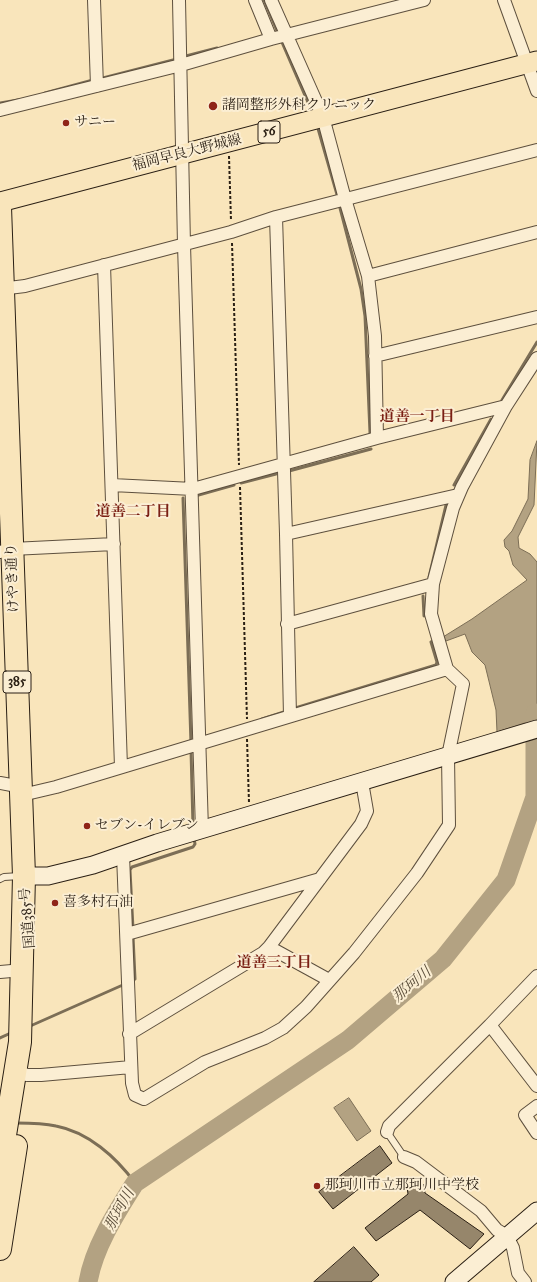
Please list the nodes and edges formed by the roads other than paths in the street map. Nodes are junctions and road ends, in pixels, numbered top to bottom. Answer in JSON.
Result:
{"nodes":[{"id":1,"x":94,"y":0,"type":"edge"},
{"id":2,"x":179,"y":0,"type":"edge"},
{"id":3,"x":255,"y":0,"type":"edge"},
{"id":4,"x":271,"y":0,"type":"edge"},
{"id":5,"x":424,"y":0,"type":"edge"},
{"id":6,"x":504,"y":0,"type":"edge"},
{"id":7,"x":286,"y":35,"type":"junction"},
{"id":8,"x":271,"y":39,"type":"junction"},
{"id":9,"x":532,"y":62,"type":"edge"},
{"id":10,"x":181,"y":65,"type":"junction"},
{"id":11,"x":97,"y":86,"type":"junction"},
{"id":12,"x":537,"y":91,"type":"edge"},
{"id":13,"x":0,"y":110,"type":"edge"},
{"id":14,"x":323,"y":117,"type":"junction"},
{"id":15,"x":537,"y":150,"type":"edge"},
{"id":16,"x":183,"y":154,"type":"junction"},
{"id":17,"x":345,"y":199,"type":"junction"},
{"id":18,"x":0,"y":202,"type":"edge"},
{"id":19,"x":0,"y":207,"type":"edge"},
{"id":20,"x":276,"y":217,"type":"junction"},
{"id":21,"x":537,"y":232,"type":"edge"},
{"id":22,"x":184,"y":245,"type":"junction"},
{"id":23,"x":104,"y":265,"type":"junction"},
{"id":24,"x":368,"y":276,"type":"junction"},
{"id":25,"x":2,"y":288,"type":"edge"},
{"id":26,"x":537,"y":317,"type":"edge"},
{"id":27,"x":375,"y":356,"type":"junction"},
{"id":28,"x":537,"y":358,"type":"edge"},
{"id":29,"x":506,"y":406,"type":"junction"},
{"id":30,"x":377,"y":438,"type":"junction"},
{"id":31,"x":284,"y":464,"type":"junction"},
{"id":32,"x":112,"y":485,"type":"junction"},
{"id":33,"x":192,"y":489,"type":"junction"},
{"id":34,"x":458,"y":495,"type":"junction"},
{"id":35,"x":286,"y":534,"type":"junction"},
{"id":36,"x":114,"y":544,"type":"junction"},
{"id":37,"x":6,"y":550,"type":"edge"},
{"id":38,"x":433,"y":584,"type":"junction"},
{"id":39,"x":288,"y":624,"type":"junction"},
{"id":40,"x":447,"y":669,"type":"junction"},
{"id":41,"x":290,"y":716,"type":"junction"},
{"id":42,"x":537,"y":729,"type":"edge"},
{"id":43,"x":200,"y":744,"type":"junction"},
{"id":44,"x":451,"y":755,"type":"junction"},
{"id":45,"x":121,"y":767,"type":"junction"},
{"id":46,"x":362,"y":782,"type":"junction"},
{"id":47,"x":0,"y":783,"type":"edge"},
{"id":48,"x":22,"y":791,"type":"junction"},
{"id":49,"x":202,"y":830,"type":"junction"},
{"id":50,"x":123,"y":855,"type":"junction"},
{"id":51,"x":24,"y":876,"type":"junction"},
{"id":52,"x":0,"y":879,"type":"edge"},
{"id":53,"x":320,"y":880,"type":"junction"},
{"id":54,"x":127,"y":934,"type":"junction"},
{"id":55,"x":268,"y":947,"type":"junction"},
{"id":56,"x":23,"y":970,"type":"junction"},
{"id":57,"x":0,"y":972,"type":"edge"},
{"id":58,"x":537,"y":976,"type":"edge"},
{"id":59,"x":329,"y":980,"type":"junction"},
{"id":60,"x":490,"y":1025,"type":"junction"},
{"id":61,"x":129,"y":1034,"type":"junction"},
{"id":62,"x":131,"y":1067,"type":"junction"},
{"id":63,"x":22,"y":1073,"type":"junction"},
{"id":64,"x":537,"y":1086,"type":"edge"},
{"id":65,"x":537,"y":1106,"type":"edge"},
{"id":66,"x":387,"y":1132,"type":"joint"},
{"id":67,"x":2,"y":1133,"type":"edge"},
{"id":68,"x":537,"y":1134,"type":"edge"},
{"id":69,"x":404,"y":1157,"type":"joint"},
{"id":70,"x":0,"y":1166,"type":"edge"},
{"id":71,"x":537,"y":1211,"type":"edge"},
{"id":72,"x":507,"y":1236,"type":"junction"},
{"id":73,"x":0,"y":1249,"type":"edge"},
{"id":74,"x":454,"y":1282,"type":"edge"},
{"id":75,"x":525,"y":1282,"type":"edge"}],
"edges":[{"from":1,"to":11,"type":"street"},
{"from":2,"to":10,"type":"street"},
{"from":3,"to":8,"type":"street"},
{"from":4,"to":7,"type":"street"},
{"from":5,"to":7,"type":"street"},
{"from":6,"to":9,"type":"street"},
{"from":7,"to":8,"type":"street"},
{"from":7,"to":14,"type":"street"},
{"from":8,"to":10,"type":"street"},
{"from":9,"to":12,"type":"street"},
{"from":9,"to":14,"type":"main road","name":"福岡早良大野城線","number":"56"},
{"from":10,"to":11,"type":"street"},
{"from":10,"to":16,"type":"street"},
{"from":11,"to":13,"type":"street"},
{"from":14,"to":16,"type":"main road","name":"福岡早良大野城線","number":"56"},
{"from":14,"to":17,"type":"street"},
{"from":15,"to":17,"type":"street"},
{"from":16,"to":18,"type":"main road","name":"福岡早良大野城線","number":"56"},
{"from":16,"to":22,"type":"street"},
{"from":17,"to":20,"type":"street"},
{"from":17,"to":24,"type":"street"},
{"from":19,"to":25,"type":"highway","name":"けやき通り","number":"385"},
{"from":20,"to":22,"type":"street"},
{"from":20,"to":31,"type":"street"},
{"from":21,"to":24,"type":"street"},
{"from":22,"to":23,"type":"street"},
{"from":22,"to":33,"type":"street"},
{"from":23,"to":25,"type":"street"},
{"from":23,"to":32,"type":"street"},
{"from":24,"to":27,"type":"street"},
{"from":25,"to":37,"type":"highway","name":"けやき通り","number":"385"},
{"from":26,"to":27,"type":"street"},
{"from":27,"to":30,"type":"street"},
{"from":28,"to":29,"type":"street"},
{"from":29,"to":30,"type":"street"},
{"from":29,"to":34,"type":"street"},
{"from":30,"to":31,"type":"street"},
{"from":31,"to":33,"type":"street"},
{"from":31,"to":35,"type":"street"},
{"from":32,"to":33,"type":"street"},
{"from":32,"to":36,"type":"street"},
{"from":33,"to":43,"type":"street"},
{"from":34,"to":35,"type":"street"},
{"from":34,"to":38,"type":"street"},
{"from":35,"to":39,"type":"street"},
{"from":36,"to":37,"type":"street"},
{"from":36,"to":45,"type":"street"},
{"from":37,"to":48,"type":"highway","name":"けやき通り","number":"385"},
{"from":38,"to":39,"type":"street"},
{"from":38,"to":40,"type":"street"},
{"from":39,"to":41,"type":"street"},
{"from":40,"to":41,"type":"street"},
{"from":40,"to":44,"type":"street"},
{"from":41,"to":43,"type":"street"},
{"from":42,"to":44,"type":"street"},
{"from":43,"to":45,"type":"street"},
{"from":43,"to":49,"type":"street"},
{"from":44,"to":46,"type":"street"},
{"from":44,"to":59,"type":"street"},
{"from":45,"to":48,"type":"street"},
{"from":46,"to":49,"type":"street"},
{"from":46,"to":53,"type":"street"},
{"from":47,"to":48,"type":"street"},
{"from":48,"to":51,"type":"highway","name":"けやき通り","number":"385"},
{"from":49,"to":50,"type":"street"},
{"from":50,"to":51,"type":"street"},
{"from":50,"to":54,"type":"street"},
{"from":51,"to":52,"type":"lane"},
{"from":51,"to":56,"type":"highway","name":"国道385号","number":"385"},
{"from":51,"to":63,"type":"highway","name":"国道385号","number":"385"},
{"from":53,"to":54,"type":"street"},
{"from":53,"to":55,"type":"street"},
{"from":54,"to":61,"type":"street"},
{"from":55,"to":59,"type":"street"},
{"from":55,"to":61,"type":"street"},
{"from":56,"to":57,"type":"street"},
{"from":56,"to":63,"type":"highway","name":"国道385号","number":"385"},
{"from":58,"to":60,"type":"street"},
{"from":59,"to":62,"type":"street"},
{"from":60,"to":64,"type":"street"},
{"from":60,"to":66,"type":"street"},
{"from":61,"to":62,"type":"street"},
{"from":62,"to":63,"type":"street"},
{"from":63,"to":67,"type":"highway","name":"国道385号","number":"385"},
{"from":63,"to":73,"type":"highway","name":"国道385号","number":"385"},
{"from":65,"to":68,"type":"street"},
{"from":66,"to":69,"type":"lane"},
{"from":67,"to":70,"type":"highway","name":"国道385号","number":"385"},
{"from":69,"to":72,"type":"street"},
{"from":71,"to":72,"type":"street"},
{"from":72,"to":74,"type":"street"},
{"from":72,"to":75,"type":"street"}]}
